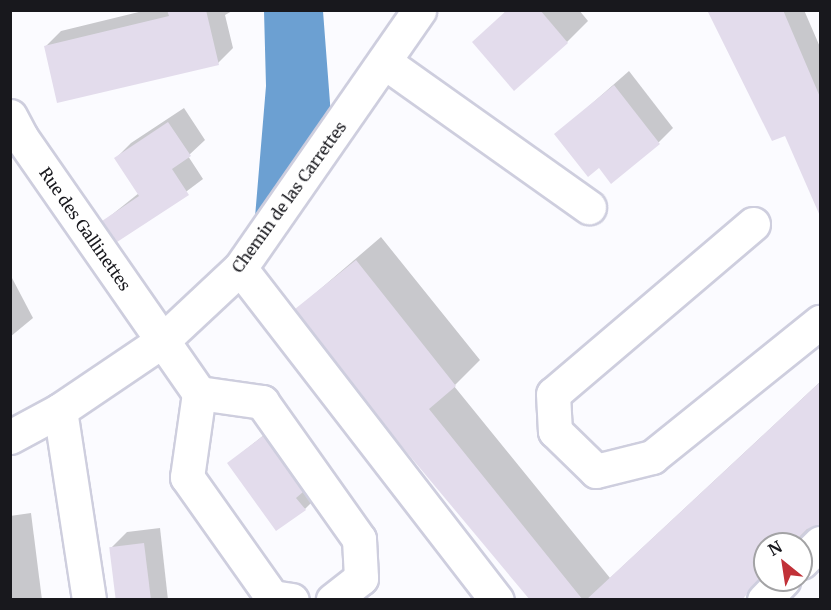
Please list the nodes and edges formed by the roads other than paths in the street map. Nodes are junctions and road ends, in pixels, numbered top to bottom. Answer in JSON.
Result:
{"nodes":[{"id":1,"x":419,"y":10,"type":"edge"},
{"id":2,"x":386,"y":63,"type":"junction"},
{"id":3,"x":10,"y":116,"type":"edge"},
{"id":4,"x":589,"y":207,"type":"dead end"},
{"id":5,"x":753,"y":224,"type":"dead end"},
{"id":6,"x":240,"y":268,"type":"junction"},
{"id":7,"x":820,"y":322,"type":"edge"},
{"id":8,"x":162,"y":341,"type":"junction"},
{"id":9,"x":199,"y":393,"type":"junction"},
{"id":10,"x":60,"y":410,"type":"junction"},
{"id":11,"x":10,"y":437,"type":"edge"},
{"id":12,"x":89,"y":600,"type":"edge"},
{"id":13,"x":292,"y":600,"type":"edge"},
{"id":14,"x":333,"y":600,"type":"edge"},
{"id":15,"x":497,"y":600,"type":"edge"}],
"edges":[{"from":1,"to":2,"type":"street","name":"Chemin de las Carrettes"},
{"from":2,"to":4,"type":"street"},
{"from":2,"to":6,"type":"street","name":"Chemin de las Carrettes"},
{"from":3,"to":8,"type":"street","name":"Rue des Gallinettes"},
{"from":5,"to":7,"type":"street"},
{"from":6,"to":8,"type":"street","name":"Chemin de las Carrettes"},
{"from":6,"to":15,"type":"street"},
{"from":8,"to":9,"type":"street","name":"Rue des Gallinettes"},
{"from":8,"to":10,"type":"street","name":"Chemin de las Carrettes"},
{"from":9,"to":13,"type":"street"},
{"from":9,"to":14,"type":"street"},
{"from":10,"to":11,"type":"street","name":"Chemin de las Carrettes"},
{"from":10,"to":12,"type":"street"}]}
